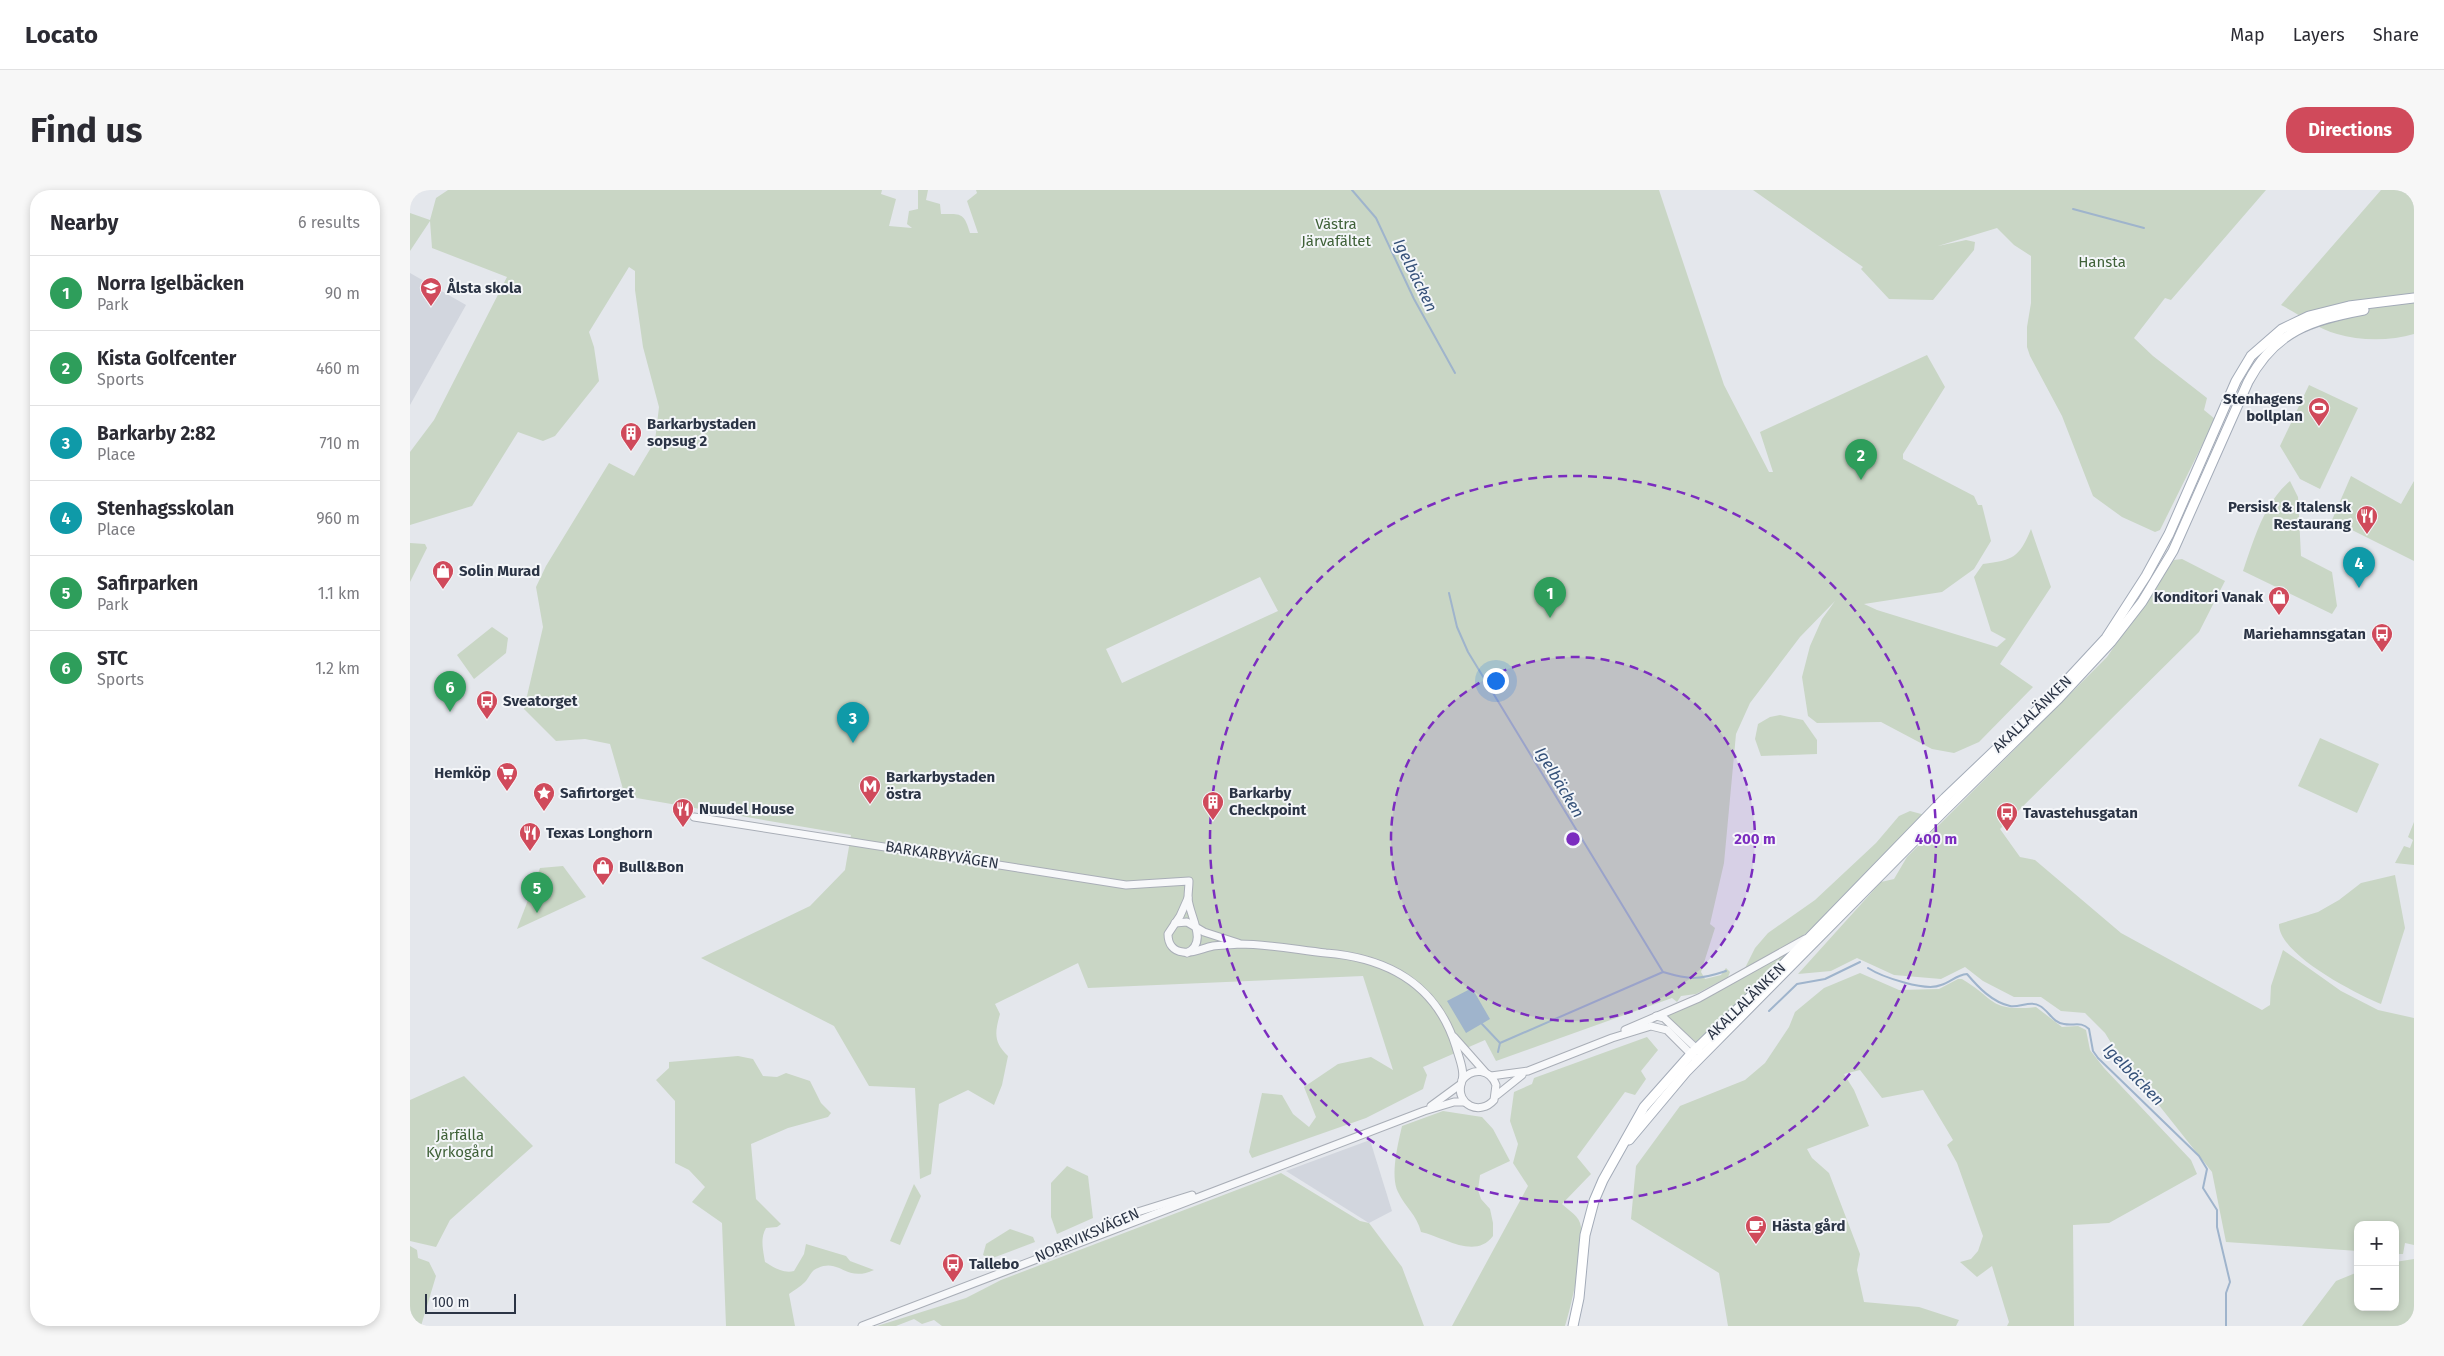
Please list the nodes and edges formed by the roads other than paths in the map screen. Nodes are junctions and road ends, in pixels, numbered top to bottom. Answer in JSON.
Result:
{"nodes":[{"id":1,"x":2414,"y":298,"type":"edge"},
{"id":2,"x":2414,"y":304,"type":"edge"},
{"id":3,"x":694,"y":817,"type":"dead end"},
{"id":4,"x":1188,"y":898,"type":"junction"},
{"id":5,"x":1174,"y":924,"type":"junction"},
{"id":6,"x":1196,"y":928,"type":"junction"},
{"id":7,"x":1812,"y":936,"type":"junction"},
{"id":8,"x":1241,"y":944,"type":"junction"},
{"id":9,"x":1187,"y":953,"type":"junction"},
{"id":10,"x":1655,"y":1016,"type":"junction"},
{"id":11,"x":1452,"y":1035,"type":"junction"},
{"id":12,"x":1612,"y":1038,"type":"junction"},
{"id":13,"x":1694,"y":1051,"type":"junction"},
{"id":14,"x":1701,"y":1058,"type":"junction"},
{"id":15,"x":1528,"y":1071,"type":"junction"},
{"id":16,"x":1489,"y":1075,"type":"junction"},
{"id":17,"x":1461,"y":1082,"type":"junction"},
{"id":18,"x":1496,"y":1095,"type":"junction"},
{"id":19,"x":1464,"y":1102,"type":"junction"},
{"id":20,"x":1424,"y":1111,"type":"junction"},
{"id":21,"x":1620,"y":1151,"type":"junction"},
{"id":22,"x":1237,"y":1182,"type":"junction"},
{"id":23,"x":1024,"y":1264,"type":"junction"},
{"id":24,"x":862,"y":1326,"type":"edge"},
{"id":25,"x":1573,"y":1326,"type":"edge"}],
"edges":[{"from":1,"to":7,"type":"main road","name":"AKALLALÄNKEN"},
{"from":2,"to":14,"type":"main road","name":"AKALLALÄNKEN"},
{"from":3,"to":4,"type":"street","name":"BARKARBYVÄGEN"},
{"from":4,"to":5,"type":"street"},
{"from":4,"to":6,"type":"street"},
{"from":5,"to":6,"type":"street"},
{"from":5,"to":9,"type":"street"},
{"from":6,"to":8,"type":"street"},
{"from":6,"to":9,"type":"street"},
{"from":7,"to":10,"type":"street"},
{"from":7,"to":13,"type":"main road","name":"AKALLALÄNKEN"},
{"from":8,"to":9,"type":"street"},
{"from":8,"to":11,"type":"street"},
{"from":10,"to":12,"type":"street"},
{"from":10,"to":13,"type":"street"},
{"from":11,"to":16,"type":"street"},
{"from":11,"to":17,"type":"street"},
{"from":12,"to":13,"type":"street"},
{"from":12,"to":15,"type":"street"},
{"from":13,"to":14,"type":"street"},
{"from":13,"to":21,"type":"main road","name":"AKALLALÄNKEN"},
{"from":14,"to":21,"type":"main road","name":"AKALLALÄNKEN"},
{"from":15,"to":16,"type":"street"},
{"from":15,"to":18,"type":"street"},
{"from":16,"to":17,"type":"street"},
{"from":16,"to":18,"type":"street"},
{"from":17,"to":19,"type":"street"},
{"from":17,"to":20,"type":"street","name":"NORRVIKSVÄGEN"},
{"from":18,"to":19,"type":"street"},
{"from":19,"to":20,"type":"street","name":"NORRVIKSVÄGEN"},
{"from":20,"to":22,"type":"street","name":"NORRVIKSVÄGEN"},
{"from":21,"to":25,"type":"main road","name":"AKALLALÄNKEN"},
{"from":22,"to":23,"type":"street","name":"NORRVIKSVÄGEN"},
{"from":22,"to":23,"type":"street","name":"NORRVIKSVÄGEN"},
{"from":23,"to":24,"type":"street","name":"NORRVIKSVÄGEN"}]}
